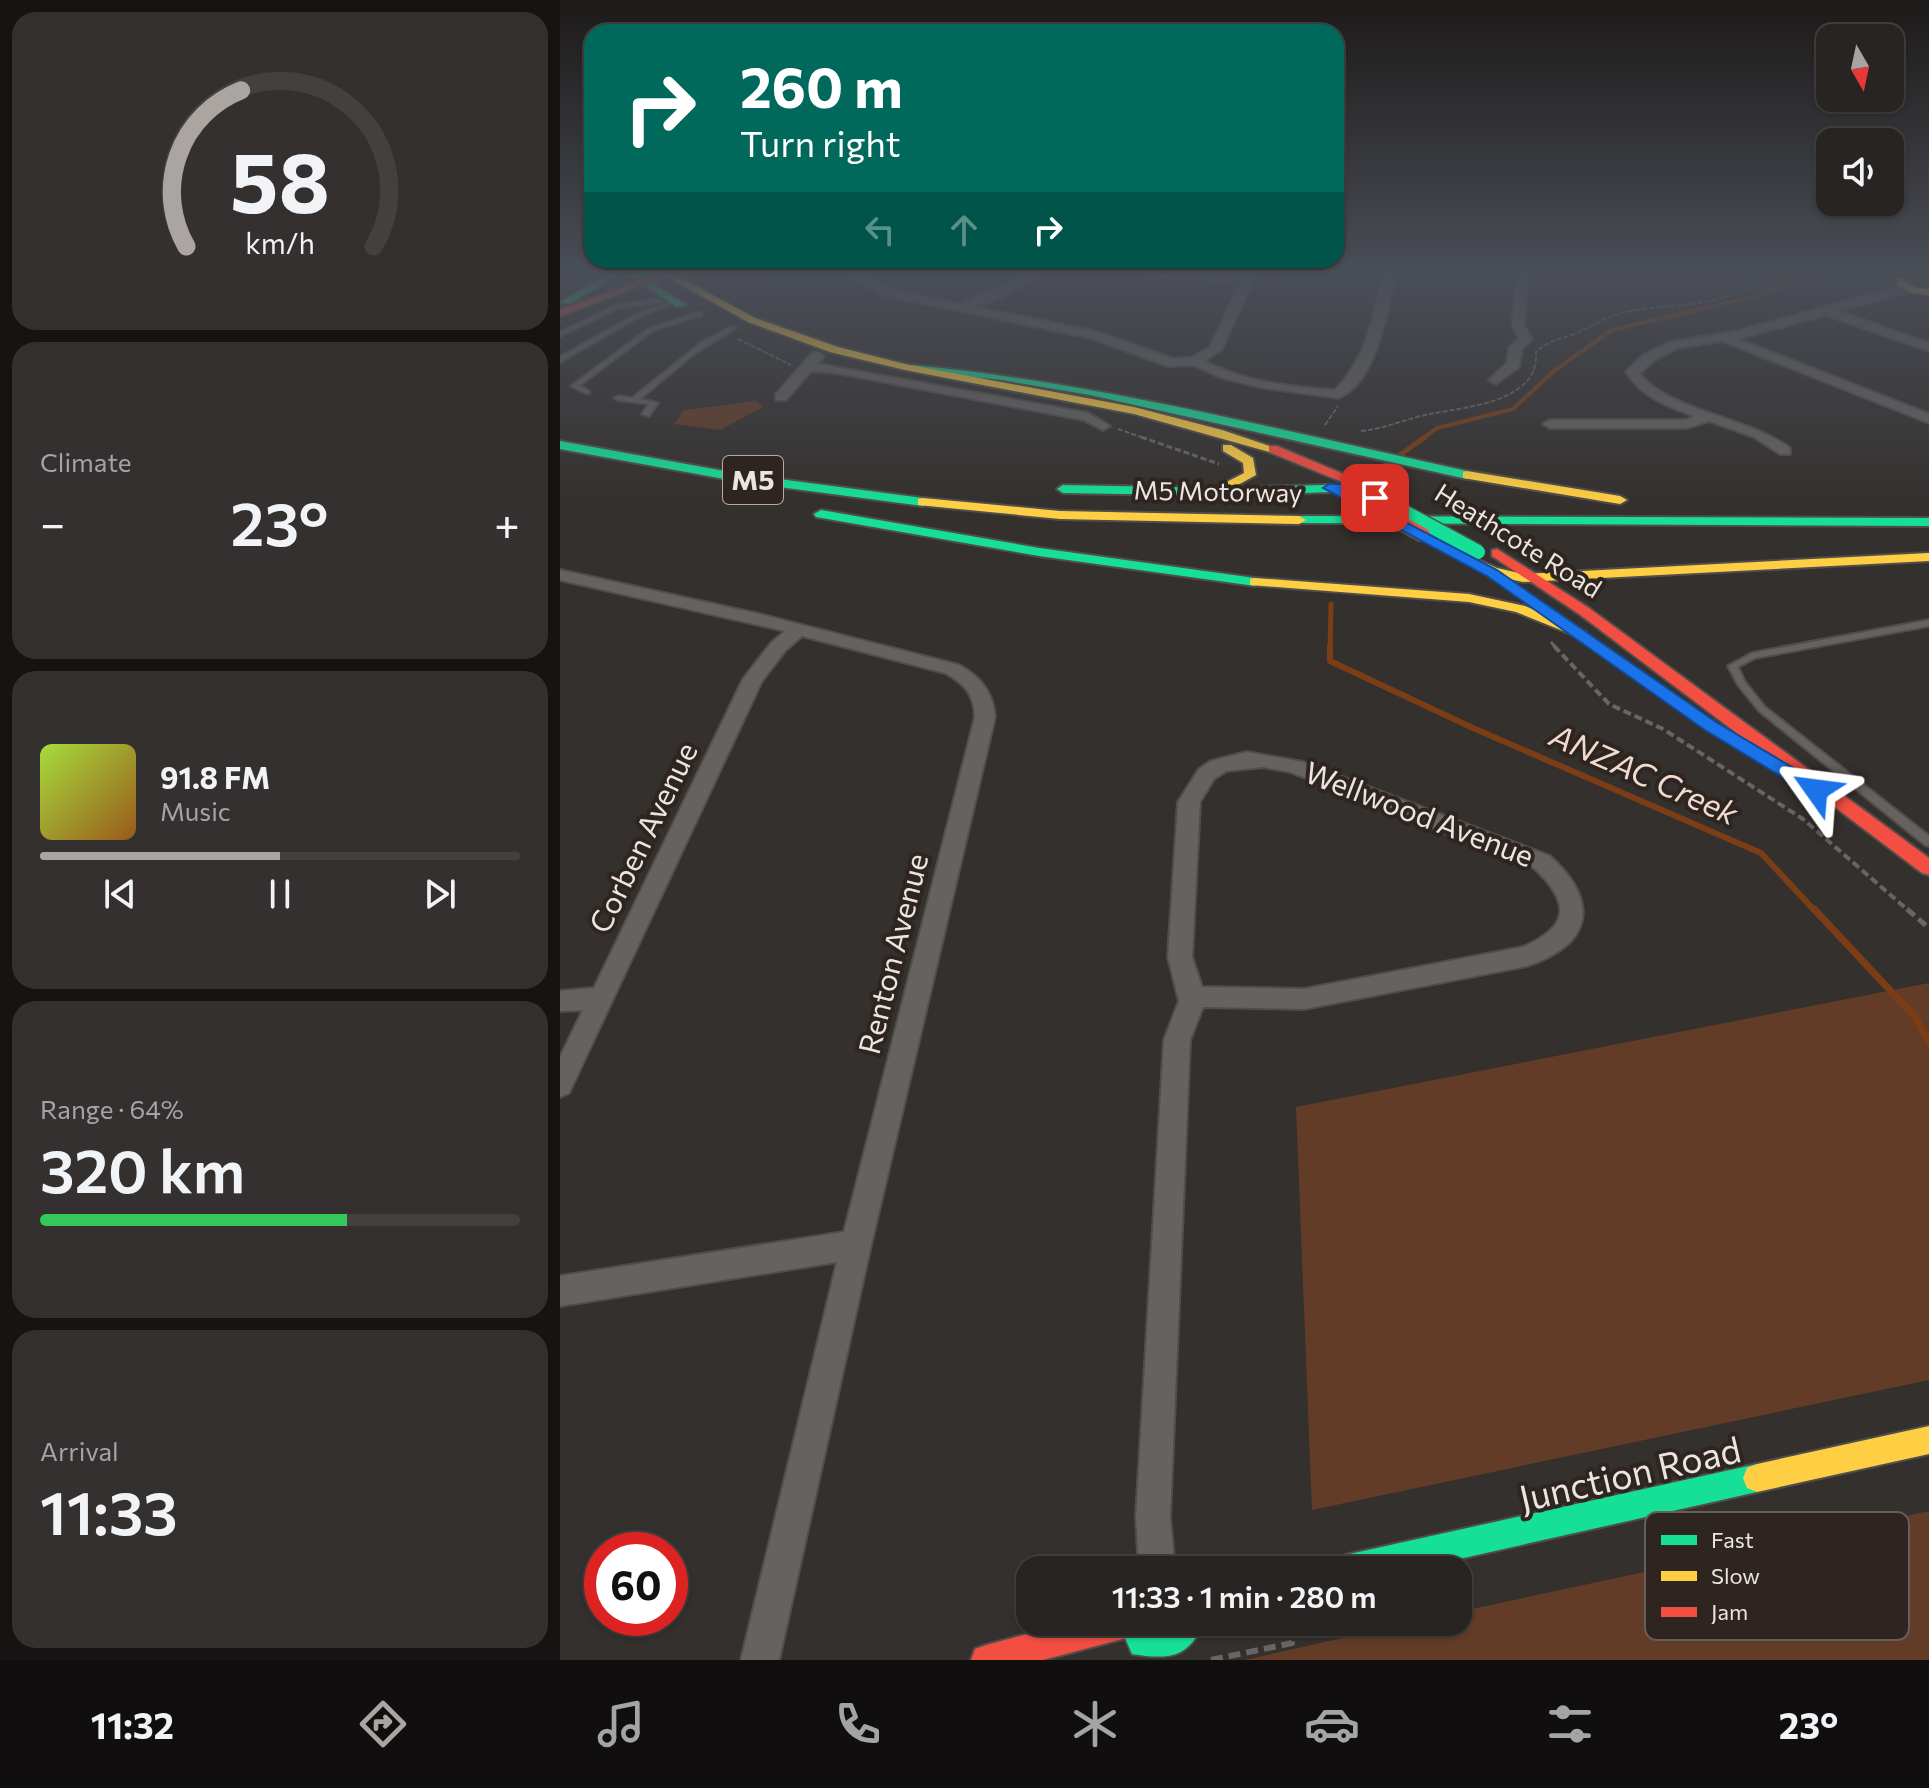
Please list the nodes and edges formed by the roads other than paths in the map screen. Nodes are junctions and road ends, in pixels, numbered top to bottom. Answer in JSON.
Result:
{"nodes":[{"id":1,"x":578,"y":349,"type":"edge"},
{"id":2,"x":623,"y":349,"type":"edge"},
{"id":3,"x":694,"y":349,"type":"edge"},
{"id":4,"x":784,"y":349,"type":"edge"},
{"id":5,"x":816,"y":349,"type":"edge"},
{"id":6,"x":839,"y":349,"type":"edge"},
{"id":7,"x":1131,"y":349,"type":"edge"},
{"id":8,"x":1214,"y":349,"type":"edge"},
{"id":9,"x":1370,"y":349,"type":"edge"},
{"id":10,"x":1517,"y":349,"type":"edge"},
{"id":11,"x":1664,"y":349,"type":"edge"},
{"id":12,"x":1754,"y":349,"type":"edge"},
{"id":13,"x":560,"y":360,"type":"edge"},
{"id":14,"x":1196,"y":361,"type":"junction"},
{"id":15,"x":813,"y":362,"type":"junction"},
{"id":16,"x":912,"y":368,"type":"junction"},
{"id":17,"x":1496,"y":380,"type":"dead end"},
{"id":18,"x":587,"y":392,"type":"dead end"},
{"id":19,"x":781,"y":397,"type":"dead end"},
{"id":20,"x":618,"y":398,"type":"dead end"},
{"id":21,"x":634,"y":400,"type":"junction"},
{"id":22,"x":646,"y":414,"type":"dead end"},
{"id":23,"x":1708,"y":417,"type":"junction"},
{"id":24,"x":1929,"y":419,"type":"edge"},
{"id":25,"x":1550,"y":424,"type":"dead end"},
{"id":26,"x":1103,"y":426,"type":"road end"},
{"id":27,"x":560,"y":443,"type":"edge"},
{"id":28,"x":1227,"y":449,"type":"junction"},
{"id":29,"x":1785,"y":451,"type":"dead end"},
{"id":30,"x":560,"y":464,"type":"edge"},
{"id":31,"x":975,"y":488,"type":"dead end"},
{"id":32,"x":1329,"y":488,"type":"junction"},
{"id":33,"x":1353,"y":488,"type":"junction"},
{"id":34,"x":1046,"y":489,"type":"dead end"},
{"id":35,"x":1218,"y":492,"type":"junction"},
{"id":36,"x":1377,"y":500,"type":"junction"},
{"id":37,"x":1406,"y":507,"type":"junction"},
{"id":38,"x":805,"y":511,"type":"dead end"},
{"id":39,"x":1929,"y":520,"type":"edge"},
{"id":40,"x":1929,"y":539,"type":"edge"},
{"id":41,"x":1929,"y":557,"type":"edge"},
{"id":42,"x":1486,"y":562,"type":"junction"},
{"id":43,"x":1715,"y":569,"type":"junction"},
{"id":44,"x":1537,"y":578,"type":"junction"},
{"id":45,"x":562,"y":579,"type":"edge"},
{"id":46,"x":1422,"y":594,"type":"junction"},
{"id":47,"x":1594,"y":600,"type":"junction"},
{"id":48,"x":1929,"y":623,"type":"edge"},
{"id":49,"x":799,"y":629,"type":"junction"},
{"id":50,"x":1630,"y":669,"type":"dead end"},
{"id":51,"x":1843,"y":806,"type":"junction"},
{"id":52,"x":1929,"y":842,"type":"edge"},
{"id":53,"x":1929,"y":868,"type":"edge"},
{"id":54,"x":1192,"y":997,"type":"junction"},
{"id":55,"x":600,"y":998,"type":"junction"},
{"id":56,"x":560,"y":1001,"type":"edge"},
{"id":57,"x":560,"y":1085,"type":"edge"},
{"id":58,"x":856,"y":1245,"type":"junction"},
{"id":59,"x":560,"y":1291,"type":"edge"},
{"id":60,"x":1929,"y":1440,"type":"edge"},
{"id":61,"x":1156,"y":1556,"type":"edge"},
{"id":62,"x":1408,"y":1556,"type":"edge"},
{"id":63,"x":1078,"y":1636,"type":"edge"},
{"id":64,"x":1139,"y":1636,"type":"edge"},
{"id":65,"x":1181,"y":1636,"type":"edge"},
{"id":66,"x":760,"y":1660,"type":"edge"},
{"id":67,"x":986,"y":1660,"type":"edge"}],
"edges":[{"from":1,"to":13,"type":"lane"},
{"from":2,"to":18,"type":"lane"},
{"from":3,"to":21,"type":"lane"},
{"from":4,"to":15,"type":"main road","name":"Heathcote Road"},
{"from":5,"to":15,"type":"lane"},
{"from":6,"to":16,"type":"main road","name":"Heathcote Road"},
{"from":7,"to":14,"type":"street"},
{"from":8,"to":14,"type":"street"},
{"from":9,"to":14,"type":"street"},
{"from":10,"to":17,"type":"street"},
{"from":11,"to":23,"type":"street"},
{"from":12,"to":24,"type":"street"},
{"from":15,"to":19,"type":"street"},
{"from":15,"to":26,"type":"street"},
{"from":15,"to":28,"type":"main road","name":"Heathcote Road"},
{"from":16,"to":28,"type":"main road","name":"Heathcote Road"},
{"from":16,"to":39,"type":"main road"},
{"from":20,"to":21,"type":"lane"},
{"from":21,"to":22,"type":"lane"},
{"from":23,"to":25,"type":"street"},
{"from":23,"to":29,"type":"street"},
{"from":27,"to":31,"type":"main road"},
{"from":27,"to":39,"type":"main road","name":"M5 Motorway","number":"M5"},
{"from":28,"to":32,"type":"main road","name":"Heathcote Road"},
{"from":28,"to":33,"type":"main road"},
{"from":28,"to":35,"type":"main road"},
{"from":28,"to":36,"type":"main road","name":"Heathcote Road"},
{"from":30,"to":40,"type":"main road","name":"M5 Motorway","number":"M5"},
{"from":32,"to":33,"type":"main road"},
{"from":32,"to":35,"type":"main road"},
{"from":32,"to":36,"type":"main road","name":"Heathcote Road"},
{"from":33,"to":36,"type":"main road"},
{"from":33,"to":37,"type":"main road"},
{"from":34,"to":35,"type":"main road"},
{"from":36,"to":37,"type":"main road","name":"Heathcote Road"},
{"from":36,"to":42,"type":"main road","name":"Heathcote Road","bridge":true},
{"from":37,"to":42,"type":"main road","bridge":true},
{"from":38,"to":46,"type":"main road"},
{"from":41,"to":43,"type":"main road"},
{"from":42,"to":44,"type":"main road","name":"Heathcote Road"},
{"from":42,"to":46,"type":"main road"},
{"from":42,"to":46,"type":"main road","name":"Heathcote Road"},
{"from":43,"to":44,"type":"main road"},
{"from":43,"to":47,"type":"main road"},
{"from":44,"to":47,"type":"main road","name":"Heathcote Road"},
{"from":45,"to":49,"type":"street","name":"Renton Avenue"},
{"from":47,"to":51,"type":"main road","name":"Heathcote Road"},
{"from":48,"to":52,"type":"lane"},
{"from":49,"to":55,"type":"street","name":"Corben Avenue"},
{"from":49,"to":58,"type":"street","name":"Renton Avenue"},
{"from":50,"to":51,"type":"main road","name":"Heathcote Road"},
{"from":51,"to":53,"type":"main road","name":"Heathcote Road"},
{"from":54,"to":54,"type":"street","name":"Wellwood Avenue"},
{"from":54,"to":61,"type":"street"},
{"from":55,"to":56,"type":"street"},
{"from":55,"to":57,"type":"street","name":"Corben Avenue"},
{"from":58,"to":59,"type":"street"},
{"from":58,"to":66,"type":"street","name":"Renton Avenue"},
{"from":60,"to":62,"type":"main road","name":"Junction Road"},
{"from":63,"to":67,"type":"main road"},
{"from":64,"to":65,"type":"main road"}]}
